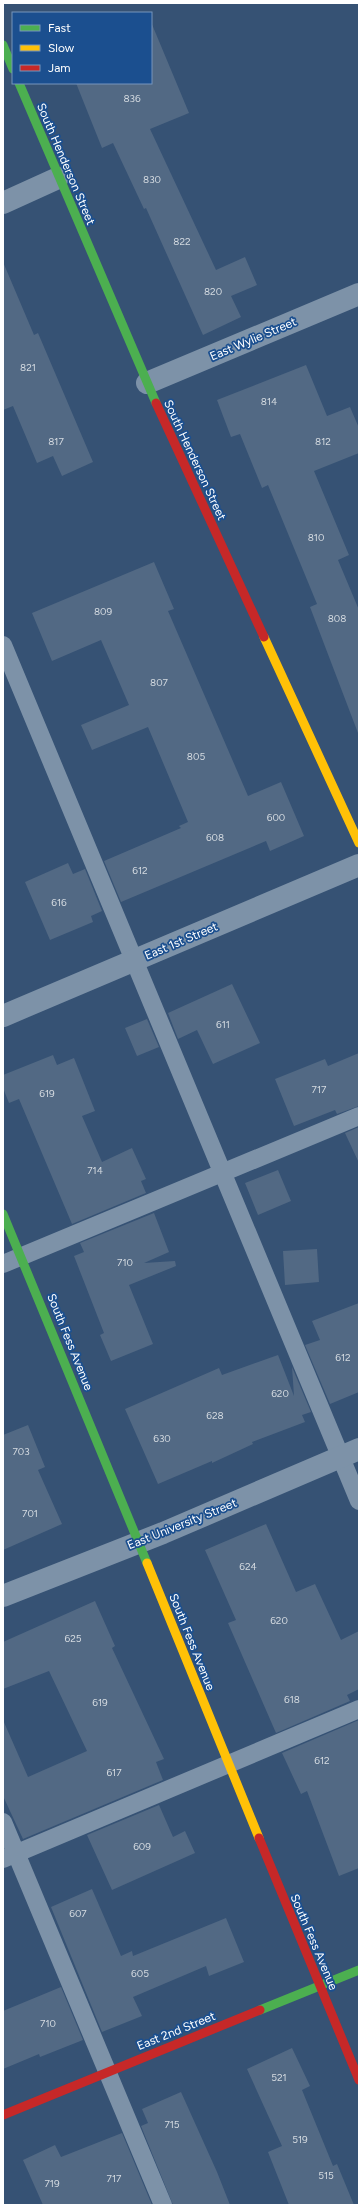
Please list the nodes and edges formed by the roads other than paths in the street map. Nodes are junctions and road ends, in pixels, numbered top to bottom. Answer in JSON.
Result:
{"nodes":[{"id":1,"x":3,"y":45,"type":"edge"},
{"id":2,"x":12,"y":67,"type":"edge"},
{"id":3,"x":19,"y":84,"type":"edge"},
{"id":4,"x":58,"y":178,"type":"junction"},
{"id":5,"x":3,"y":203,"type":"edge"},
{"id":6,"x":359,"y":294,"type":"edge"},
{"id":7,"x":146,"y":384,"type":"junction"},
{"id":8,"x":3,"y":645,"type":"edge"},
{"id":9,"x":359,"y":843,"type":"edge"},
{"id":10,"x":359,"y":866,"type":"edge"},
{"id":11,"x":133,"y":961,"type":"junction"},
{"id":12,"x":3,"y":1016,"type":"edge"},
{"id":13,"x":359,"y":1116,"type":"edge"},
{"id":14,"x":222,"y":1173,"type":"junction"},
{"id":15,"x":3,"y":1214,"type":"edge"},
{"id":16,"x":21,"y":1256,"type":"junction"},
{"id":17,"x":3,"y":1264,"type":"edge"},
{"id":18,"x":350,"y":1453,"type":"edge"},
{"id":19,"x":359,"y":1501,"type":"edge"},
{"id":20,"x":139,"y":1542,"type":"junction"},
{"id":21,"x":3,"y":1596,"type":"edge"},
{"id":22,"x":359,"y":1709,"type":"edge"},
{"id":23,"x":228,"y":1764,"type":"junction"},
{"id":24,"x":3,"y":1822,"type":"edge"},
{"id":25,"x":10,"y":1856,"type":"edge"},
{"id":26,"x":359,"y":1970,"type":"edge"},
{"id":27,"x":319,"y":1985,"type":"junction"},
{"id":28,"x":108,"y":2072,"type":"junction"},
{"id":29,"x":359,"y":2080,"type":"edge"},
{"id":30,"x":3,"y":2116,"type":"edge"},
{"id":31,"x":163,"y":2205,"type":"edge"}],
"edges":[{"from":1,"to":2,"type":"street"},
{"from":3,"to":4,"type":"street","name":"South Henderson Street"},
{"from":4,"to":5,"type":"street"},
{"from":4,"to":7,"type":"street","name":"South Henderson Street"},
{"from":6,"to":7,"type":"street","name":"East Wylie Street"},
{"from":7,"to":9,"type":"street","name":"South Henderson Street"},
{"from":8,"to":11,"type":"lane"},
{"from":10,"to":11,"type":"street","name":"East 1st Street"},
{"from":11,"to":12,"type":"street","name":"East 1st Street"},
{"from":11,"to":14,"type":"lane"},
{"from":13,"to":14,"type":"lane"},
{"from":14,"to":16,"type":"lane"},
{"from":14,"to":18,"type":"lane"},
{"from":15,"to":16,"type":"street","name":"South Fess Avenue"},
{"from":16,"to":17,"type":"lane"},
{"from":16,"to":20,"type":"street","name":"South Fess Avenue"},
{"from":18,"to":19,"type":"lane"},
{"from":18,"to":20,"type":"street","name":"East University Street"},
{"from":20,"to":21,"type":"street","name":"East University Street"},
{"from":20,"to":23,"type":"street","name":"South Fess Avenue"},
{"from":22,"to":23,"type":"lane"},
{"from":23,"to":25,"type":"lane"},
{"from":23,"to":27,"type":"street","name":"South Fess Avenue"},
{"from":24,"to":25,"type":"lane"},
{"from":25,"to":28,"type":"lane"},
{"from":26,"to":27,"type":"street","name":"East 2nd Street"},
{"from":27,"to":28,"type":"street","name":"East 2nd Street"},
{"from":27,"to":29,"type":"street","name":"South Fess Avenue"},
{"from":28,"to":30,"type":"street","name":"East 2nd Street"},
{"from":28,"to":31,"type":"lane"}]}
